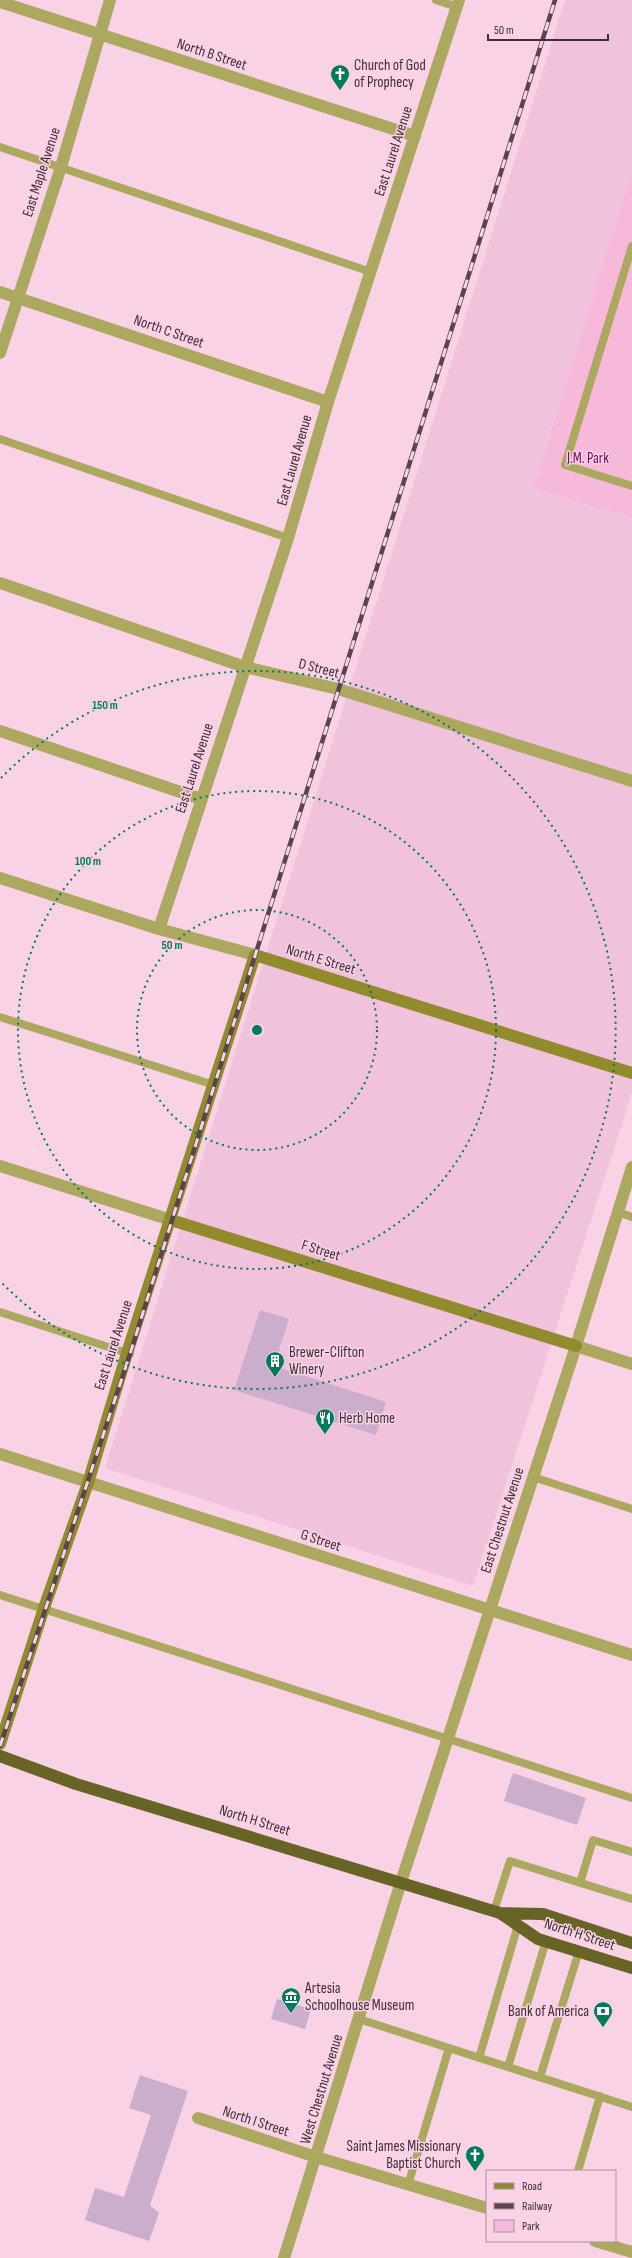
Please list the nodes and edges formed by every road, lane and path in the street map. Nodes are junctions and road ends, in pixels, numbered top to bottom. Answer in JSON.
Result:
{"nodes":[{"id":1,"x":110,"y":0,"type":"edge"},
{"id":2,"x":436,"y":0,"type":"edge"},
{"id":3,"x":0,"y":2,"type":"edge"},
{"id":4,"x":458,"y":4,"type":"edge"},
{"id":5,"x":100,"y":34,"type":"junction"},
{"id":6,"x":415,"y":136,"type":"junction"},
{"id":7,"x":0,"y":147,"type":"edge"},
{"id":8,"x":61,"y":167,"type":"junction"},
{"id":9,"x":632,"y":246,"type":"edge"},
{"id":10,"x":370,"y":272,"type":"junction"},
{"id":11,"x":0,"y":292,"type":"edge"},
{"id":12,"x":18,"y":297,"type":"junction"},
{"id":13,"x":0,"y":354,"type":"edge"},
{"id":14,"x":328,"y":402,"type":"junction"},
{"id":15,"x":0,"y":439,"type":"edge"},
{"id":16,"x":632,"y":486,"type":"edge"},
{"id":17,"x":288,"y":538,"type":"junction"},
{"id":18,"x":0,"y":583,"type":"edge"},
{"id":19,"x":245,"y":667,"type":"junction"},
{"id":20,"x":0,"y":731,"type":"edge"},
{"id":21,"x":632,"y":781,"type":"edge"},
{"id":22,"x":201,"y":799,"type":"junction"},
{"id":23,"x":0,"y":878,"type":"edge"},
{"id":24,"x":159,"y":929,"type":"junction"},
{"id":25,"x":255,"y":955,"type":"junction"},
{"id":26,"x":0,"y":1017,"type":"edge"},
{"id":27,"x":632,"y":1073,"type":"edge"},
{"id":28,"x":214,"y":1085,"type":"junction"},
{"id":29,"x":0,"y":1166,"type":"edge"},
{"id":30,"x":632,"y":1167,"type":"edge"},
{"id":31,"x":618,"y":1212,"type":"junction"},
{"id":32,"x":632,"y":1217,"type":"edge"},
{"id":33,"x":171,"y":1220,"type":"junction"},
{"id":34,"x":0,"y":1312,"type":"edge"},
{"id":35,"x":576,"y":1346,"type":"junction"},
{"id":36,"x":128,"y":1354,"type":"junction"},
{"id":37,"x":632,"y":1364,"type":"edge"},
{"id":38,"x":0,"y":1454,"type":"edge"},
{"id":39,"x":533,"y":1477,"type":"junction"},
{"id":40,"x":88,"y":1483,"type":"junction"},
{"id":41,"x":632,"y":1509,"type":"edge"},
{"id":42,"x":0,"y":1595,"type":"edge"},
{"id":43,"x":44,"y":1608,"type":"junction"},
{"id":44,"x":490,"y":1610,"type":"junction"},
{"id":45,"x":632,"y":1655,"type":"edge"},
{"id":46,"x":447,"y":1739,"type":"junction"},
{"id":47,"x":0,"y":1744,"type":"edge"},
{"id":48,"x":0,"y":1756,"type":"edge"},
{"id":49,"x":632,"y":1798,"type":"edge"},
{"id":50,"x":632,"y":1852,"type":"edge"},
{"id":51,"x":401,"y":1882,"type":"junction"},
{"id":52,"x":580,"y":1883,"type":"junction"},
{"id":53,"x":632,"y":1900,"type":"edge"},
{"id":54,"x":497,"y":1912,"type":"junction"},
{"id":55,"x":518,"y":1926,"type":"junction"},
{"id":56,"x":546,"y":1941,"type":"junction"},
{"id":57,"x":632,"y":1943,"type":"edge"},
{"id":58,"x":579,"y":1951,"type":"junction"},
{"id":59,"x":632,"y":1968,"type":"edge"},
{"id":60,"x":359,"y":2020,"type":"junction"},
{"id":61,"x":449,"y":2048,"type":"junction"},
{"id":62,"x":479,"y":2058,"type":"junction"},
{"id":63,"x":508,"y":2067,"type":"junction"},
{"id":64,"x":540,"y":2077,"type":"junction"},
{"id":65,"x":600,"y":2096,"type":"junction"},
{"id":66,"x":632,"y":2105,"type":"edge"},
{"id":67,"x":198,"y":2118,"type":"dead end"},
{"id":68,"x":316,"y":2157,"type":"junction"},
{"id":69,"x":578,"y":2170,"type":"edge"},
{"id":70,"x":408,"y":2185,"type":"junction"},
{"id":71,"x":486,"y":2208,"type":"edge"},
{"id":72,"x":598,"y":2242,"type":"edge"},
{"id":73,"x":632,"y":2252,"type":"edge"},
{"id":74,"x":284,"y":2258,"type":"edge"}],
"edges":[{"from":1,"to":5,"type":"street","name":"East Maple Avenue"},
{"from":2,"to":4,"type":"lane"},
{"from":3,"to":5,"type":"street","name":"North B Street"},
{"from":4,"to":6,"type":"street","name":"East Laurel Avenue"},
{"from":5,"to":6,"type":"street","name":"North B Street"},
{"from":5,"to":8,"type":"street","name":"East Maple Avenue"},
{"from":6,"to":10,"type":"street","name":"East Laurel Avenue"},
{"from":7,"to":8,"type":"lane"},
{"from":8,"to":10,"type":"lane"},
{"from":8,"to":12,"type":"street","name":"East Maple Avenue"},
{"from":9,"to":16,"type":"lane"},
{"from":10,"to":14,"type":"street","name":"East Laurel Avenue"},
{"from":11,"to":12,"type":"street","name":"North C Street"},
{"from":12,"to":13,"type":"street","name":"East Maple Avenue"},
{"from":12,"to":14,"type":"street","name":"North C Street"},
{"from":14,"to":17,"type":"street","name":"East Laurel Avenue"},
{"from":15,"to":17,"type":"lane"},
{"from":17,"to":19,"type":"street","name":"East Laurel Avenue"},
{"from":18,"to":19,"type":"street","name":"D Street"},
{"from":19,"to":21,"type":"street","name":"D Street"},
{"from":19,"to":22,"type":"street","name":"East Laurel Avenue"},
{"from":20,"to":22,"type":"street"},
{"from":22,"to":24,"type":"street","name":"East Laurel Avenue"},
{"from":23,"to":24,"type":"street","name":"North E Street"},
{"from":24,"to":25,"type":"street","name":"North E Street"},
{"from":25,"to":27,"type":"street","name":"North E Street"},
{"from":25,"to":28,"type":"street","name":"East Laurel Avenue"},
{"from":26,"to":28,"type":"lane"},
{"from":28,"to":33,"type":"street","name":"East Laurel Avenue"},
{"from":29,"to":33,"type":"street","name":"F Street"},
{"from":30,"to":31,"type":"street","name":"East Chestnut Avenue"},
{"from":31,"to":32,"type":"lane"},
{"from":31,"to":35,"type":"street","name":"East Chestnut Avenue"},
{"from":33,"to":35,"type":"street","name":"F Street"},
{"from":33,"to":36,"type":"street","name":"East Laurel Avenue"},
{"from":34,"to":36,"type":"lane"},
{"from":35,"to":37,"type":"street","name":"F Street"},
{"from":35,"to":39,"type":"street","name":"East Chestnut Avenue"},
{"from":36,"to":40,"type":"street","name":"East Laurel Avenue"},
{"from":38,"to":40,"type":"street","name":"G Street"},
{"from":39,"to":41,"type":"lane"},
{"from":39,"to":44,"type":"street","name":"East Chestnut Avenue"},
{"from":40,"to":43,"type":"street","name":"East Laurel Avenue"},
{"from":40,"to":44,"type":"street","name":"G Street"},
{"from":42,"to":43,"type":"lane"},
{"from":43,"to":46,"type":"lane"},
{"from":43,"to":47,"type":"street","name":"East Laurel Avenue"},
{"from":44,"to":45,"type":"street","name":"G Street"},
{"from":44,"to":46,"type":"street","name":"East Chestnut Avenue"},
{"from":46,"to":49,"type":"lane"},
{"from":46,"to":51,"type":"street","name":"East Chestnut Avenue"},
{"from":48,"to":51,"type":"highway","name":"North H Street"},
{"from":50,"to":52,"type":"lane"},
{"from":51,"to":54,"type":"highway","name":"North H Street"},
{"from":51,"to":60,"type":"street","name":"West Chestnut Avenue"},
{"from":52,"to":53,"type":"lane"},
{"from":52,"to":54,"type":"lane"},
{"from":54,"to":55,"type":"highway","name":"North H Street"},
{"from":54,"to":57,"type":"highway","name":"North H Street"},
{"from":55,"to":56,"type":"highway","name":"North H Street"},
{"from":55,"to":62,"type":"lane"},
{"from":56,"to":58,"type":"highway","name":"North H Street"},
{"from":56,"to":63,"type":"lane"},
{"from":58,"to":59,"type":"highway","name":"North H Street"},
{"from":58,"to":64,"type":"lane"},
{"from":60,"to":61,"type":"lane"},
{"from":60,"to":68,"type":"street","name":"West Chestnut Avenue"},
{"from":61,"to":62,"type":"lane"},
{"from":61,"to":70,"type":"lane"},
{"from":62,"to":63,"type":"lane"},
{"from":63,"to":64,"type":"lane"},
{"from":64,"to":65,"type":"lane"},
{"from":65,"to":66,"type":"lane"},
{"from":65,"to":69,"type":"lane"},
{"from":67,"to":68,"type":"street","name":"North I Street"},
{"from":68,"to":70,"type":"street","name":"North I Street"},
{"from":68,"to":74,"type":"street","name":"West Chestnut Avenue"},
{"from":70,"to":71,"type":"street","name":"North I Street"},
{"from":72,"to":73,"type":"street"}]}
